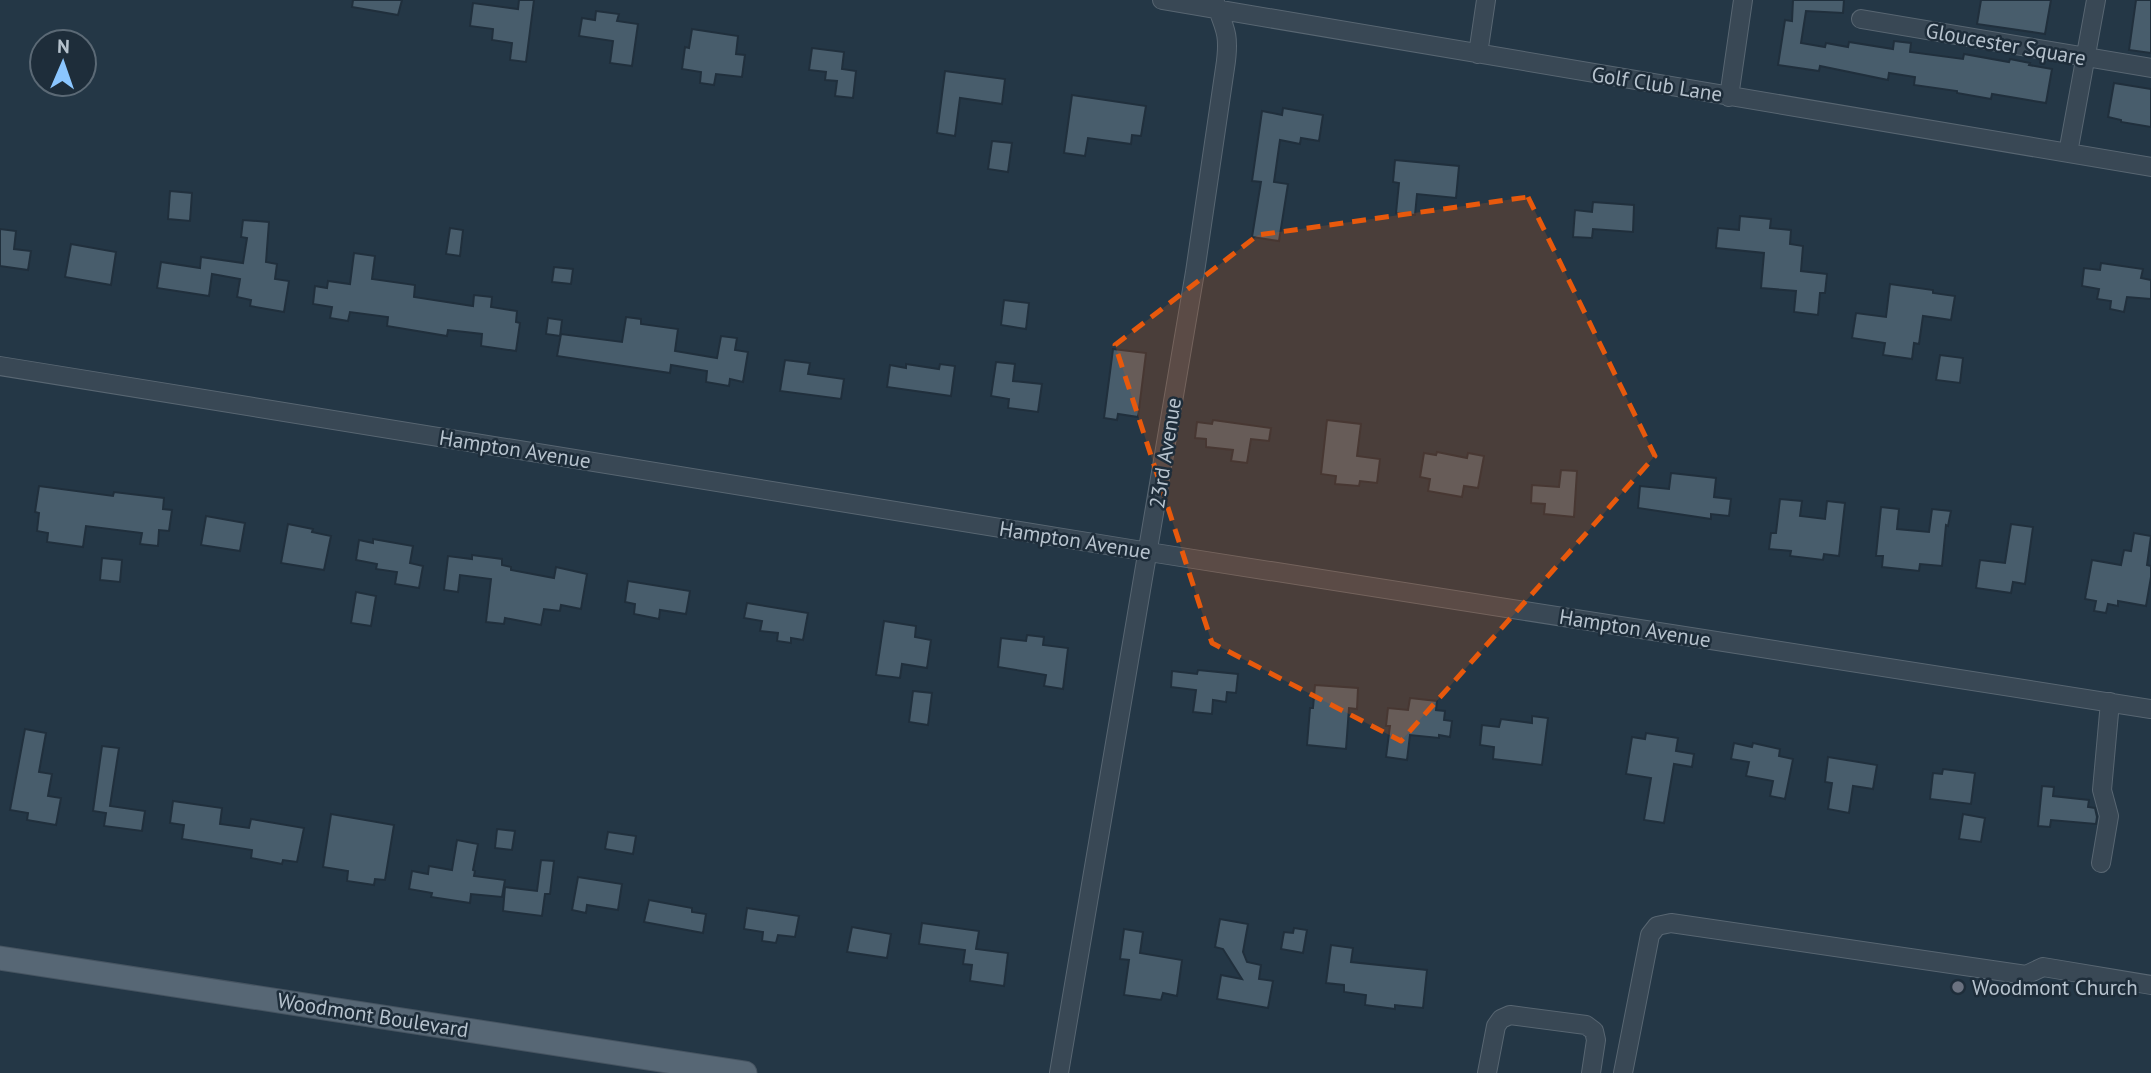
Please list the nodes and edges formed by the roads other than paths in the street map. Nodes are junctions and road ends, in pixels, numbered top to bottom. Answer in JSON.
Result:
{"nodes":[{"id":1,"x":1163,"y":0,"type":"edge"},
{"id":2,"x":1486,"y":0,"type":"edge"},
{"id":3,"x":1743,"y":0,"type":"edge"},
{"id":4,"x":2096,"y":0,"type":"edge"},
{"id":5,"x":1216,"y":4,"type":"edge"},
{"id":6,"x":1861,"y":19,"type":"dead end"},
{"id":7,"x":1478,"y":54,"type":"junction"},
{"id":8,"x":2085,"y":58,"type":"junction"},
{"id":9,"x":2151,"y":68,"type":"edge"},
{"id":10,"x":1729,"y":97,"type":"junction"},
{"id":11,"x":2068,"y":153,"type":"junction"},
{"id":12,"x":2151,"y":167,"type":"edge"},
{"id":13,"x":0,"y":366,"type":"edge"},
{"id":14,"x":1149,"y":552,"type":"junction"},
{"id":15,"x":2110,"y":702,"type":"junction"},
{"id":16,"x":2151,"y":709,"type":"edge"},
{"id":17,"x":2101,"y":863,"type":"dead end"},
{"id":18,"x":0,"y":958,"type":"edge"},
{"id":19,"x":2151,"y":985,"type":"edge"},
{"id":20,"x":745,"y":1073,"type":"edge"},
{"id":21,"x":1059,"y":1073,"type":"edge"},
{"id":22,"x":1488,"y":1073,"type":"edge"},
{"id":23,"x":1591,"y":1073,"type":"edge"},
{"id":24,"x":1623,"y":1073,"type":"edge"}],
"edges":[{"from":1,"to":5,"type":"street","name":"Golf Club Lane"},
{"from":2,"to":7,"type":"street"},
{"from":3,"to":10,"type":"street"},
{"from":4,"to":8,"type":"street"},
{"from":5,"to":7,"type":"street","name":"Golf Club Lane"},
{"from":5,"to":14,"type":"street","name":"23rd Avenue"},
{"from":6,"to":8,"type":"street","name":"Gloucester Square"},
{"from":7,"to":10,"type":"street","name":"Golf Club Lane"},
{"from":8,"to":9,"type":"street","name":"Gloucester Square"},
{"from":8,"to":11,"type":"street"},
{"from":10,"to":11,"type":"street","name":"Golf Club Lane"},
{"from":11,"to":12,"type":"street","name":"Golf Club Lane"},
{"from":13,"to":14,"type":"street","name":"Hampton Avenue"},
{"from":14,"to":15,"type":"street","name":"Hampton Avenue"},
{"from":14,"to":21,"type":"street","name":"23rd Avenue"},
{"from":15,"to":16,"type":"street","name":"Hampton Avenue"},
{"from":15,"to":17,"type":"street"},
{"from":18,"to":20,"type":"main road","name":"Woodmont Boulevard"},
{"from":19,"to":24,"type":"street"},
{"from":22,"to":23,"type":"street"}]}
